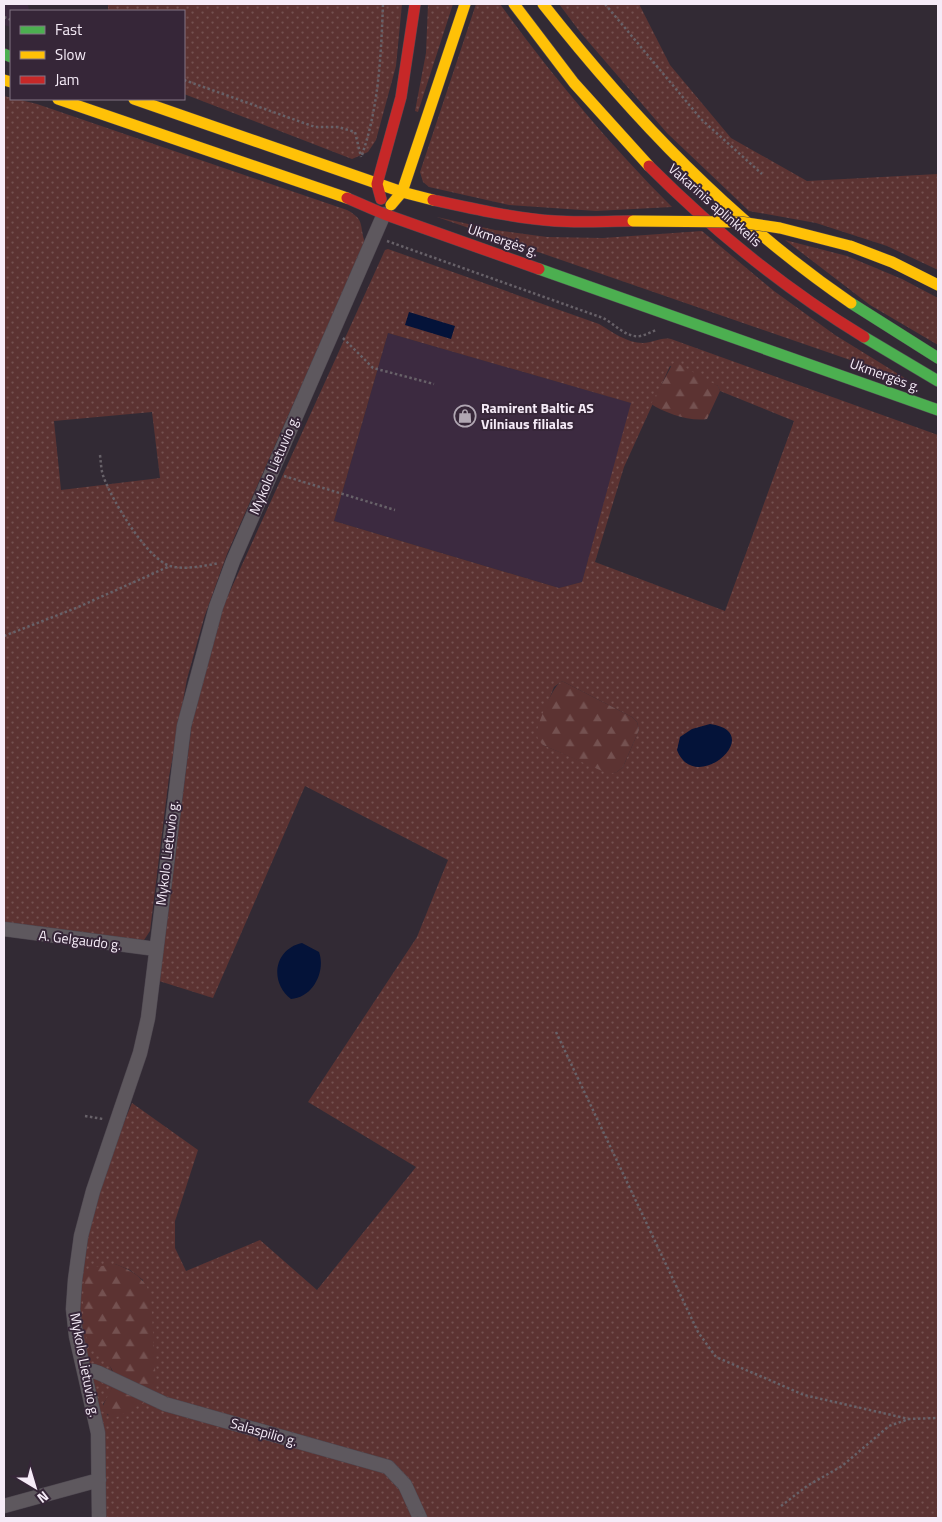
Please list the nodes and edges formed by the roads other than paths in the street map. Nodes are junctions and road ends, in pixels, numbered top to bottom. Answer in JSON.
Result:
{"nodes":[{"id":1,"x":414,"y":4,"type":"edge"},
{"id":2,"x":465,"y":4,"type":"edge"},
{"id":3,"x":514,"y":4,"type":"edge"},
{"id":4,"x":543,"y":4,"type":"edge"},
{"id":5,"x":61,"y":100,"type":"edge"},
{"id":6,"x":137,"y":100,"type":"edge"},
{"id":7,"x":377,"y":184,"type":"junction"},
{"id":8,"x":402,"y":192,"type":"junction"},
{"id":9,"x":384,"y":214,"type":"junction"},
{"id":10,"x":938,"y":285,"type":"edge"},
{"id":11,"x":938,"y":358,"type":"edge"},
{"id":12,"x":938,"y":381,"type":"edge"},
{"id":13,"x":938,"y":410,"type":"edge"},
{"id":14,"x":4,"y":929,"type":"edge"},
{"id":15,"x":156,"y":950,"type":"junction"},
{"id":16,"x":86,"y":1373,"type":"junction"},
{"id":17,"x":99,"y":1480,"type":"junction"},
{"id":18,"x":4,"y":1506,"type":"edge"},
{"id":19,"x":99,"y":1518,"type":"edge"},
{"id":20,"x":420,"y":1518,"type":"edge"}],
"edges":[{"from":1,"to":7,"type":"highway"},
{"from":2,"to":8,"type":"highway"},
{"from":3,"to":12,"type":"highway","name":"Vakarinis aplinkkelis"},
{"from":4,"to":11,"type":"highway","name":"Vakarinis aplinkkelis"},
{"from":5,"to":9,"type":"highway","name":"Ukmergės g."},
{"from":6,"to":7,"type":"highway"},
{"from":7,"to":8,"type":"highway"},
{"from":7,"to":9,"type":"highway"},
{"from":8,"to":9,"type":"highway"},
{"from":8,"to":10,"type":"highway","bridge":true},
{"from":9,"to":13,"type":"highway","name":"Ukmergės g."},
{"from":9,"to":15,"type":"street","name":"Mykolo Lietuvio g."},
{"from":14,"to":15,"type":"street","name":"A. Gelgaudo g."},
{"from":15,"to":16,"type":"street","name":"Mykolo Lietuvio g."},
{"from":16,"to":17,"type":"street","name":"Mykolo Lietuvio g."},
{"from":16,"to":20,"type":"street","name":"Salaspilio g."},
{"from":17,"to":18,"type":"street"},
{"from":17,"to":19,"type":"street","name":"Mykolo Lietuvio g."}]}
